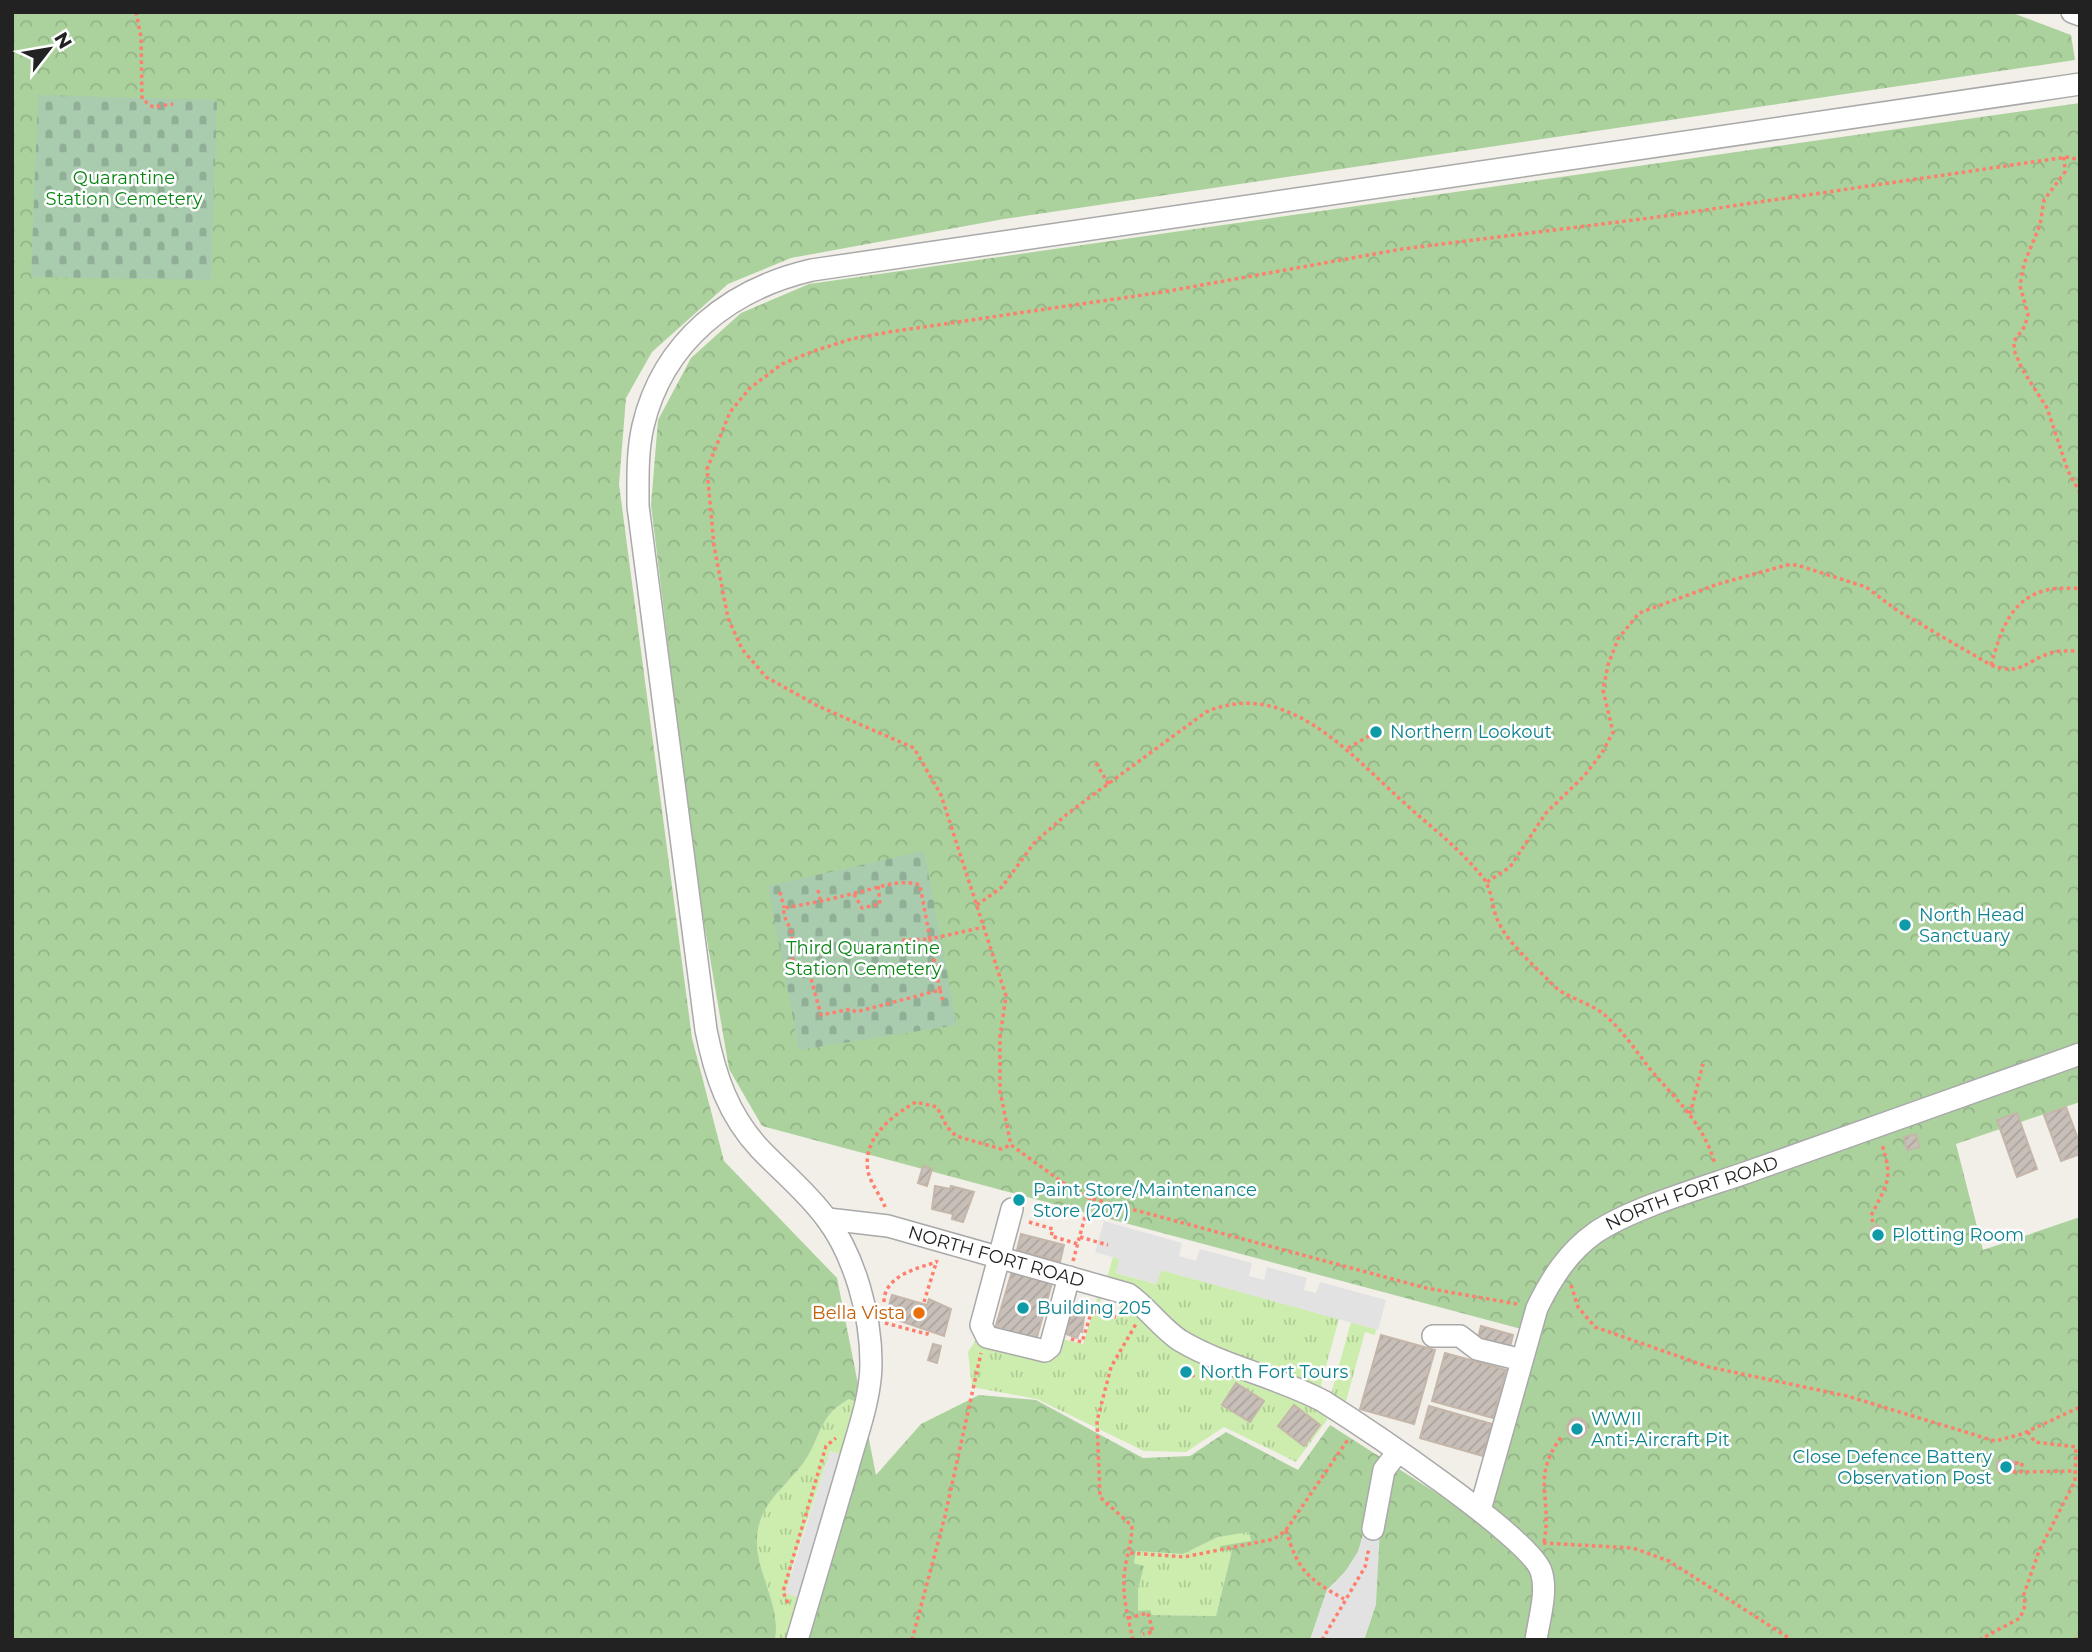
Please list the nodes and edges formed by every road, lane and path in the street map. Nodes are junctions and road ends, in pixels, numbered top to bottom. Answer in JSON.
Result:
{"nodes":[{"id":1,"x":136,"y":12,"type":"edge"},
{"id":2,"x":2073,"y":12,"type":"edge"},
{"id":3,"x":2080,"y":15,"type":"edge"},
{"id":4,"x":2080,"y":84,"type":"edge"},
{"id":5,"x":173,"y":104,"type":"dead end"},
{"id":6,"x":2064,"y":157,"type":"junction"},
{"id":7,"x":2080,"y":160,"type":"edge"},
{"id":8,"x":2080,"y":493,"type":"edge"},
{"id":9,"x":2080,"y":589,"type":"edge"},
{"id":10,"x":2080,"y":651,"type":"edge"},
{"id":11,"x":1991,"y":665,"type":"junction"},
{"id":12,"x":1376,"y":732,"type":"dead end"},
{"id":13,"x":1348,"y":748,"type":"junction"},
{"id":14,"x":1096,"y":763,"type":"dead end"},
{"id":15,"x":1109,"y":785,"type":"junction"},
{"id":16,"x":1487,"y":882,"type":"junction"},
{"id":17,"x":878,"y":887,"type":"junction"},
{"id":18,"x":818,"y":890,"type":"dead end"},
{"id":19,"x":780,"y":892,"type":"dead end"},
{"id":20,"x":854,"y":894,"type":"junction"},
{"id":21,"x":820,"y":899,"type":"junction"},
{"id":22,"x":977,"y":905,"type":"junction"},
{"id":23,"x":784,"y":908,"type":"junction"},
{"id":24,"x":984,"y":927,"type":"junction"},
{"id":25,"x":930,"y":939,"type":"junction"},
{"id":26,"x":902,"y":940,"type":"dead end"},
{"id":27,"x":793,"y":966,"type":"junction"},
{"id":28,"x":784,"y":968,"type":"dead end"},
{"id":29,"x":940,"y":990,"type":"junction"},
{"id":30,"x":943,"y":1002,"type":"dead end"},
{"id":31,"x":2080,"y":1054,"type":"edge"},
{"id":32,"x":1703,"y":1064,"type":"dead end"},
{"id":33,"x":1690,"y":1114,"type":"junction"},
{"id":34,"x":1875,"y":1127,"type":"junction"},
{"id":35,"x":1011,"y":1145,"type":"junction"},
{"id":36,"x":1720,"y":1182,"type":"junction"},
{"id":37,"x":876,"y":1187,"type":"dead end"},
{"id":38,"x":1090,"y":1198,"type":"junction"},
{"id":39,"x":1011,"y":1213,"type":"joint"},
{"id":40,"x":828,"y":1219,"type":"junction"},
{"id":41,"x":1873,"y":1222,"type":"dead end"},
{"id":42,"x":1080,"y":1237,"type":"junction"},
{"id":43,"x":1078,"y":1244,"type":"junction"},
{"id":44,"x":1108,"y":1245,"type":"dead end"},
{"id":45,"x":940,"y":1252,"type":"junction"},
{"id":46,"x":999,"y":1257,"type":"junction"},
{"id":47,"x":1563,"y":1264,"type":"junction"},
{"id":48,"x":1069,"y":1276,"type":"junction"},
{"id":49,"x":1099,"y":1285,"type":"junction"},
{"id":50,"x":924,"y":1303,"type":"dead end"},
{"id":51,"x":1086,"y":1304,"type":"dead end"},
{"id":52,"x":1147,"y":1307,"type":"junction"},
{"id":53,"x":1537,"y":1308,"type":"junction"},
{"id":54,"x":1092,"y":1311,"type":"junction"},
{"id":55,"x":1116,"y":1317,"type":"dead end"},
{"id":56,"x":886,"y":1323,"type":"dead end"},
{"id":57,"x":1433,"y":1336,"type":"dead end"},
{"id":58,"x":1069,"y":1339,"type":"dead end"},
{"id":59,"x":1522,"y":1360,"type":"junction"},
{"id":60,"x":978,"y":1367,"type":"dead end"},
{"id":61,"x":2080,"y":1408,"type":"edge"},
{"id":62,"x":1358,"y":1425,"type":"junction"},
{"id":63,"x":2027,"y":1431,"type":"junction"},
{"id":64,"x":1562,"y":1436,"type":"dead end"},
{"id":65,"x":1397,"y":1453,"type":"junction"},
{"id":66,"x":2015,"y":1463,"type":"dead end"},
{"id":67,"x":2073,"y":1471,"type":"junction"},
{"id":68,"x":1999,"y":1472,"type":"dead end"},
{"id":69,"x":2021,"y":1472,"type":"junction"},
{"id":70,"x":1479,"y":1510,"type":"junction"},
{"id":71,"x":1373,"y":1529,"type":"joint"},
{"id":72,"x":1286,"y":1530,"type":"junction"},
{"id":73,"x":1536,"y":1546,"type":"junction"},
{"id":74,"x":1129,"y":1553,"type":"junction"},
{"id":75,"x":1344,"y":1599,"type":"junction"},
{"id":76,"x":1128,"y":1618,"type":"junction"},
{"id":77,"x":1143,"y":1634,"type":"dead end"},
{"id":78,"x":2080,"y":1637,"type":"edge"},
{"id":79,"x":797,"y":1640,"type":"edge"},
{"id":80,"x":912,"y":1640,"type":"edge"},
{"id":81,"x":1133,"y":1640,"type":"edge"},
{"id":82,"x":1322,"y":1640,"type":"edge"},
{"id":83,"x":1536,"y":1640,"type":"edge"},
{"id":84,"x":1792,"y":1640,"type":"edge"},
{"id":85,"x":1979,"y":1640,"type":"edge"},
{"id":86,"x":2074,"y":1640,"type":"edge"}],
"edges":[{"from":1,"to":5,"type":"path"},
{"from":2,"to":3,"type":"street"},
{"from":4,"to":40,"type":"street"},
{"from":6,"to":7,"type":"path"},
{"from":6,"to":8,"type":"path"},
{"from":6,"to":22,"type":"path"},
{"from":9,"to":11,"type":"path"},
{"from":10,"to":11,"type":"path"},
{"from":11,"to":16,"type":"path"},
{"from":12,"to":13,"type":"path"},
{"from":13,"to":15,"type":"path"},
{"from":13,"to":16,"type":"path"},
{"from":14,"to":15,"type":"path"},
{"from":15,"to":22,"type":"path"},
{"from":16,"to":33,"type":"path"},
{"from":17,"to":20,"type":"path"},
{"from":17,"to":20,"type":"path"},
{"from":17,"to":25,"type":"path"},
{"from":18,"to":21,"type":"path"},
{"from":19,"to":23,"type":"path"},
{"from":20,"to":21,"type":"path"},
{"from":21,"to":23,"type":"path"},
{"from":22,"to":24,"type":"path"},
{"from":23,"to":27,"type":"path"},
{"from":24,"to":25,"type":"path"},
{"from":24,"to":35,"type":"path"},
{"from":25,"to":26,"type":"path"},
{"from":25,"to":29,"type":"path"},
{"from":27,"to":28,"type":"path"},
{"from":27,"to":29,"type":"path"},
{"from":29,"to":30,"type":"path"},
{"from":31,"to":34,"type":"street","name":"NORTH FORT ROAD"},
{"from":32,"to":33,"type":"path"},
{"from":33,"to":36,"type":"path"},
{"from":34,"to":36,"type":"street","name":"NORTH FORT ROAD"},
{"from":34,"to":41,"type":"path"},
{"from":35,"to":37,"type":"path"},
{"from":35,"to":38,"type":"path"},
{"from":36,"to":47,"type":"street","name":"NORTH FORT ROAD"},
{"from":38,"to":42,"type":"path"},
{"from":38,"to":53,"type":"path"},
{"from":39,"to":43,"type":"path"},
{"from":39,"to":46,"type":"street"},
{"from":40,"to":45,"type":"street","name":"NORTH FORT ROAD"},
{"from":40,"to":79,"type":"street"},
{"from":42,"to":43,"type":"path"},
{"from":42,"to":44,"type":"path"},
{"from":43,"to":48,"type":"path"},
{"from":45,"to":46,"type":"street","name":"NORTH FORT ROAD"},
{"from":45,"to":50,"type":"path"},
{"from":45,"to":56,"type":"path"},
{"from":46,"to":48,"type":"street","name":"NORTH FORT ROAD"},
{"from":46,"to":48,"type":"street"},
{"from":47,"to":53,"type":"street","name":"NORTH FORT ROAD"},
{"from":47,"to":63,"type":"path"},
{"from":48,"to":49,"type":"street","name":"NORTH FORT ROAD"},
{"from":49,"to":52,"type":"street","name":"NORTH FORT ROAD"},
{"from":49,"to":54,"type":"path"},
{"from":51,"to":54,"type":"path"},
{"from":52,"to":62,"type":"street","name":"NORTH FORT ROAD"},
{"from":52,"to":74,"type":"path"},
{"from":53,"to":59,"type":"street","name":"NORTH FORT ROAD"},
{"from":54,"to":55,"type":"path"},
{"from":54,"to":58,"type":"path"},
{"from":57,"to":59,"type":"street"},
{"from":59,"to":70,"type":"street","name":"NORTH FORT ROAD"},
{"from":60,"to":80,"type":"path"},
{"from":61,"to":63,"type":"path"},
{"from":62,"to":65,"type":"street","name":"NORTH FORT ROAD"},
{"from":62,"to":72,"type":"path"},
{"from":63,"to":67,"type":"path"},
{"from":64,"to":73,"type":"path"},
{"from":65,"to":70,"type":"street","name":"NORTH FORT ROAD"},
{"from":65,"to":71,"type":"street"},
{"from":66,"to":69,"type":"path"},
{"from":67,"to":69,"type":"path"},
{"from":67,"to":85,"type":"path"},
{"from":68,"to":69,"type":"path"},
{"from":70,"to":73,"type":"street","name":"NORTH FORT ROAD"},
{"from":71,"to":75,"type":"path"},
{"from":72,"to":74,"type":"path"},
{"from":72,"to":75,"type":"path"},
{"from":73,"to":83,"type":"street","name":"NORTH FORT ROAD"},
{"from":73,"to":84,"type":"path"},
{"from":74,"to":76,"type":"path"},
{"from":75,"to":82,"type":"path"},
{"from":76,"to":77,"type":"path"},
{"from":76,"to":81,"type":"path"},
{"from":78,"to":86,"type":"path"}]}
